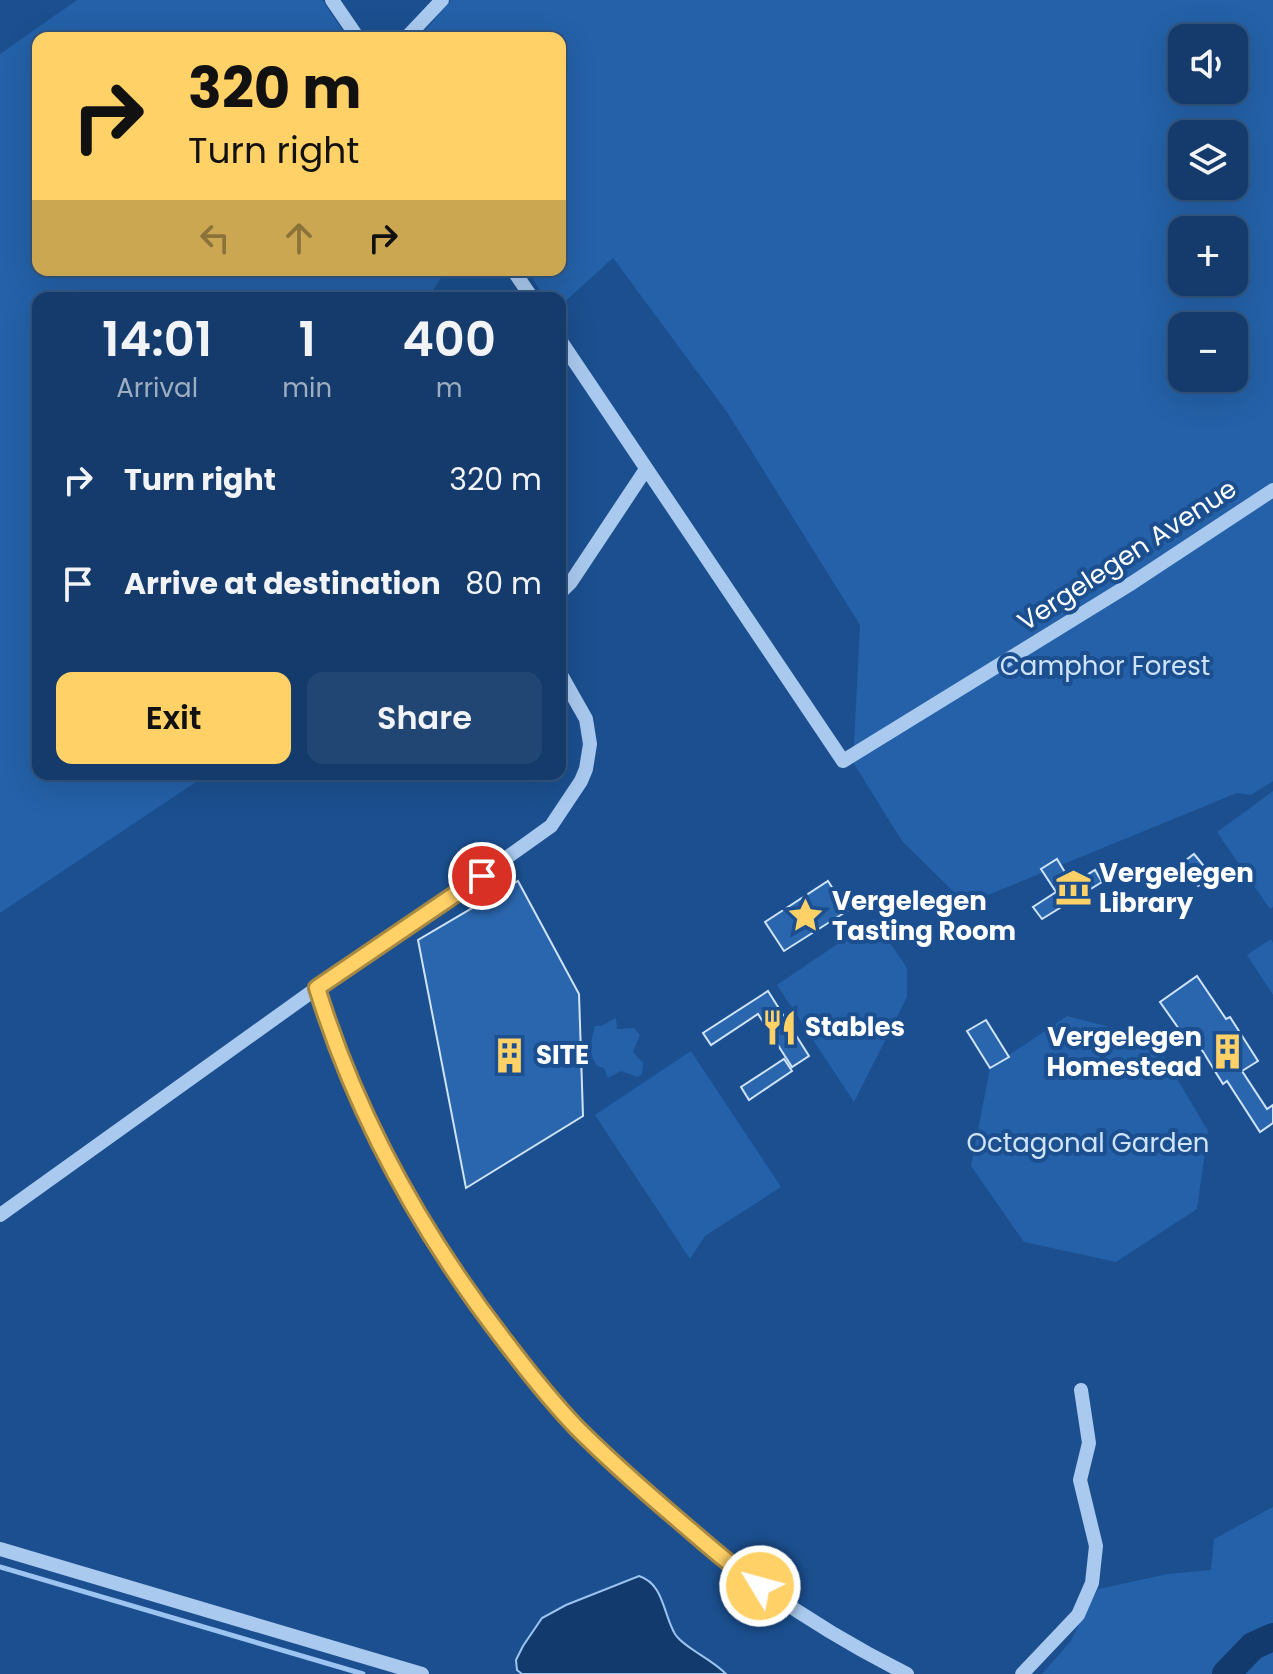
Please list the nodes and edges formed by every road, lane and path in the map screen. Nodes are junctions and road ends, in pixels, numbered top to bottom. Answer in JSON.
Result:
{"nodes":[{"id":1,"x":332,"y":0,"type":"edge"},
{"id":2,"x":442,"y":0,"type":"edge"},
{"id":3,"x":354,"y":32,"type":"edge"},
{"id":4,"x":412,"y":32,"type":"edge"},
{"id":5,"x":566,"y":349,"type":"edge"},
{"id":6,"x":646,"y":469,"type":"junction"},
{"id":7,"x":1273,"y":490,"type":"edge"},
{"id":8,"x":566,"y":587,"type":"edge"},
{"id":9,"x":566,"y":684,"type":"edge"},
{"id":10,"x":317,"y":988,"type":"junction"},
{"id":11,"x":0,"y":1215,"type":"edge"},
{"id":12,"x":1081,"y":1390,"type":"dead end"},
{"id":13,"x":0,"y":1549,"type":"edge"},
{"id":14,"x":422,"y":1674,"type":"edge"},
{"id":15,"x":907,"y":1674,"type":"edge"},
{"id":16,"x":1022,"y":1674,"type":"edge"}],
"edges":[{"from":1,"to":3,"type":"street"},
{"from":2,"to":4,"type":"street"},
{"from":5,"to":6,"type":"street"},
{"from":6,"to":7,"type":"street","name":"Vergelegen Avenue"},
{"from":6,"to":8,"type":"street"},
{"from":9,"to":10,"type":"street"},
{"from":10,"to":11,"type":"street"},
{"from":10,"to":15,"type":"street"},
{"from":12,"to":16,"type":"street"},
{"from":13,"to":14,"type":"street"}]}
